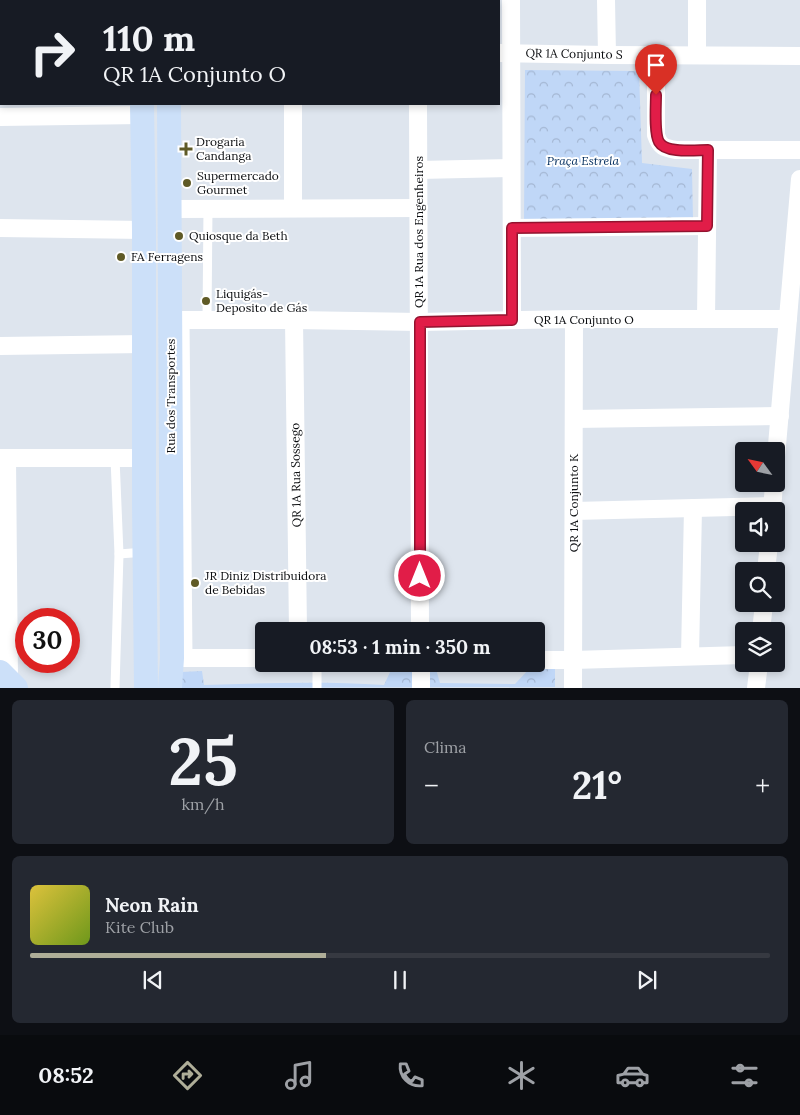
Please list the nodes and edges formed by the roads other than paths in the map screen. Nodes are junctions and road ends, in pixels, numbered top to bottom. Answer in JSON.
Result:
{"nodes":[{"id":1,"x":511,"y":0,"type":"edge"},
{"id":2,"x":606,"y":0,"type":"edge"},
{"id":3,"x":697,"y":0,"type":"edge"},
{"id":4,"x":505,"y":52,"type":"edge"},
{"id":5,"x":607,"y":55,"type":"junction"},
{"id":6,"x":656,"y":55,"type":"junction"},
{"id":7,"x":696,"y":55,"type":"junction"},
{"id":8,"x":800,"y":56,"type":"edge"},
{"id":9,"x":169,"y":105,"type":"edge"},
{"id":10,"x":293,"y":105,"type":"edge"},
{"id":11,"x":418,"y":105,"type":"edge"},
{"id":12,"x":142,"y":109,"type":"edge"},
{"id":13,"x":0,"y":117,"type":"edge"},
{"id":14,"x":708,"y":150,"type":"junction"},
{"id":15,"x":800,"y":150,"type":"edge"},
{"id":16,"x":511,"y":168,"type":"junction"},
{"id":17,"x":419,"y":170,"type":"junction"},
{"id":18,"x":800,"y":179,"type":"edge"},
{"id":19,"x":293,"y":208,"type":"junction"},
{"id":20,"x":418,"y":208,"type":"junction"},
{"id":21,"x":170,"y":209,"type":"junction"},
{"id":22,"x":208,"y":209,"type":"junction"},
{"id":23,"x":707,"y":226,"type":"junction"},
{"id":24,"x":0,"y":228,"type":"edge"},
{"id":25,"x":512,"y":228,"type":"junction"},
{"id":26,"x":144,"y":230,"type":"junction"},
{"id":27,"x":207,"y":319,"type":"junction"},
{"id":28,"x":706,"y":319,"type":"junction"},
{"id":29,"x":788,"y":319,"type":"junction"},
{"id":30,"x":178,"y":320,"type":"junction"},
{"id":31,"x":294,"y":320,"type":"junction"},
{"id":32,"x":512,"y":320,"type":"junction"},
{"id":33,"x":574,"y":320,"type":"junction"},
{"id":34,"x":420,"y":322,"type":"junction"},
{"id":35,"x":144,"y":344,"type":"junction"},
{"id":36,"x":0,"y":346,"type":"edge"},
{"id":37,"x":780,"y":416,"type":"junction"},
{"id":38,"x":574,"y":419,"type":"junction"},
{"id":39,"x":777,"y":442,"type":"edge"},
{"id":40,"x":4,"y":458,"type":"edge"},
{"id":41,"x":115,"y":458,"type":"junction"},
{"id":42,"x":144,"y":458,"type":"junction"},
{"id":43,"x":144,"y":504,"type":"junction"},
{"id":44,"x":171,"y":504,"type":"junction"},
{"id":45,"x":693,"y":508,"type":"junction"},
{"id":46,"x":735,"y":509,"type":"edge"},
{"id":47,"x":574,"y":511,"type":"junction"},
{"id":48,"x":145,"y":552,"type":"junction"},
{"id":49,"x":118,"y":554,"type":"junction"},
{"id":50,"x":298,"y":622,"type":"edge"},
{"id":51,"x":420,"y":622,"type":"edge"},
{"id":52,"x":735,"y":655,"type":"edge"},
{"id":53,"x":690,"y":656,"type":"junction"},
{"id":54,"x":180,"y":658,"type":"junction"},
{"id":55,"x":255,"y":658,"type":"edge"},
{"id":56,"x":545,"y":660,"type":"edge"},
{"id":57,"x":573,"y":660,"type":"junction"},
{"id":58,"x":317,"y":672,"type":"edge"},
{"id":59,"x":421,"y":672,"type":"edge"},
{"id":60,"x":757,"y":672,"type":"edge"},
{"id":61,"x":8,"y":680,"type":"edge"},
{"id":62,"x":115,"y":688,"type":"edge"},
{"id":63,"x":146,"y":688,"type":"edge"},
{"id":64,"x":170,"y":688,"type":"edge"},
{"id":65,"x":317,"y":688,"type":"edge"},
{"id":66,"x":421,"y":688,"type":"edge"},
{"id":67,"x":573,"y":688,"type":"edge"},
{"id":68,"x":756,"y":688,"type":"edge"}],
"edges":[{"from":1,"to":4,"type":"street"},
{"from":2,"to":5,"type":"street"},
{"from":3,"to":7,"type":"street"},
{"from":4,"to":5,"type":"street","name":"QR 1A Conjunto S"},
{"from":4,"to":16,"type":"street"},
{"from":5,"to":6,"type":"street","name":"QR 1A Conjunto S"},
{"from":6,"to":7,"type":"street","name":"QR 1A Conjunto S"},
{"from":6,"to":14,"type":"street"},
{"from":7,"to":8,"type":"street","name":"QR 1A Conjunto S"},
{"from":9,"to":21,"type":"street","name":"Rua dos Transportes"},
{"from":10,"to":19,"type":"street"},
{"from":11,"to":17,"type":"street","name":"QR 1A Rua dos Engenheiros"},
{"from":12,"to":13,"type":"street"},
{"from":12,"to":26,"type":"street"},
{"from":14,"to":15,"type":"street"},
{"from":14,"to":23,"type":"street"},
{"from":16,"to":17,"type":"street"},
{"from":16,"to":25,"type":"street"},
{"from":17,"to":20,"type":"street","name":"QR 1A Rua dos Engenheiros"},
{"from":18,"to":29,"type":"street"},
{"from":19,"to":20,"type":"street"},
{"from":19,"to":22,"type":"street"},
{"from":20,"to":34,"type":"street","name":"QR 1A Rua dos Engenheiros"},
{"from":21,"to":22,"type":"street"},
{"from":21,"to":30,"type":"street","name":"Rua dos Transportes"},
{"from":22,"to":27,"type":"lane"},
{"from":23,"to":25,"type":"street"},
{"from":23,"to":28,"type":"street"},
{"from":24,"to":26,"type":"street"},
{"from":25,"to":32,"type":"street"},
{"from":26,"to":35,"type":"street"},
{"from":27,"to":30,"type":"street","name":"QR 1A Conjunto O"},
{"from":27,"to":31,"type":"street","name":"QR 1A Conjunto O"},
{"from":28,"to":29,"type":"street","name":"QR 1A Conjunto O"},
{"from":28,"to":33,"type":"street","name":"QR 1A Conjunto O"},
{"from":29,"to":37,"type":"street"},
{"from":30,"to":44,"type":"street","name":"Rua dos Transportes"},
{"from":30,"to":54,"type":"lane"},
{"from":31,"to":34,"type":"street","name":"QR 1A Conjunto O"},
{"from":31,"to":50,"type":"street","name":"QR 1A Rua Sossego"},
{"from":32,"to":33,"type":"street","name":"QR 1A Conjunto O"},
{"from":32,"to":34,"type":"street","name":"QR 1A Conjunto O"},
{"from":33,"to":38,"type":"street","name":"QR 1A Conjunto K"},
{"from":34,"to":51,"type":"street","name":"QR 1A Rua dos Engenheiros"},
{"from":35,"to":36,"type":"street"},
{"from":35,"to":42,"type":"street"},
{"from":37,"to":38,"type":"street"},
{"from":37,"to":39,"type":"street"},
{"from":38,"to":47,"type":"street","name":"QR 1A Conjunto K"},
{"from":40,"to":41,"type":"street"},
{"from":40,"to":61,"type":"street"},
{"from":41,"to":42,"type":"street"},
{"from":41,"to":49,"type":"lane"},
{"from":42,"to":43,"type":"street"},
{"from":43,"to":44,"type":"street"},
{"from":43,"to":48,"type":"street"},
{"from":44,"to":54,"type":"street","name":"Rua dos Transportes"},
{"from":45,"to":46,"type":"street"},
{"from":45,"to":47,"type":"street"},
{"from":45,"to":53,"type":"street"},
{"from":47,"to":57,"type":"street","name":"QR 1A Conjunto K"},
{"from":48,"to":49,"type":"lane"},
{"from":48,"to":63,"type":"street"},
{"from":49,"to":62,"type":"lane"},
{"from":52,"to":53,"type":"street"},
{"from":53,"to":57,"type":"street"},
{"from":54,"to":55,"type":"street"},
{"from":54,"to":64,"type":"street","name":"Rua dos Transportes"},
{"from":56,"to":57,"type":"street"},
{"from":57,"to":67,"type":"street","name":"QR 1A Conjunto K"},
{"from":58,"to":65,"type":"lane"},
{"from":59,"to":66,"type":"street"},
{"from":60,"to":68,"type":"street"}]}
